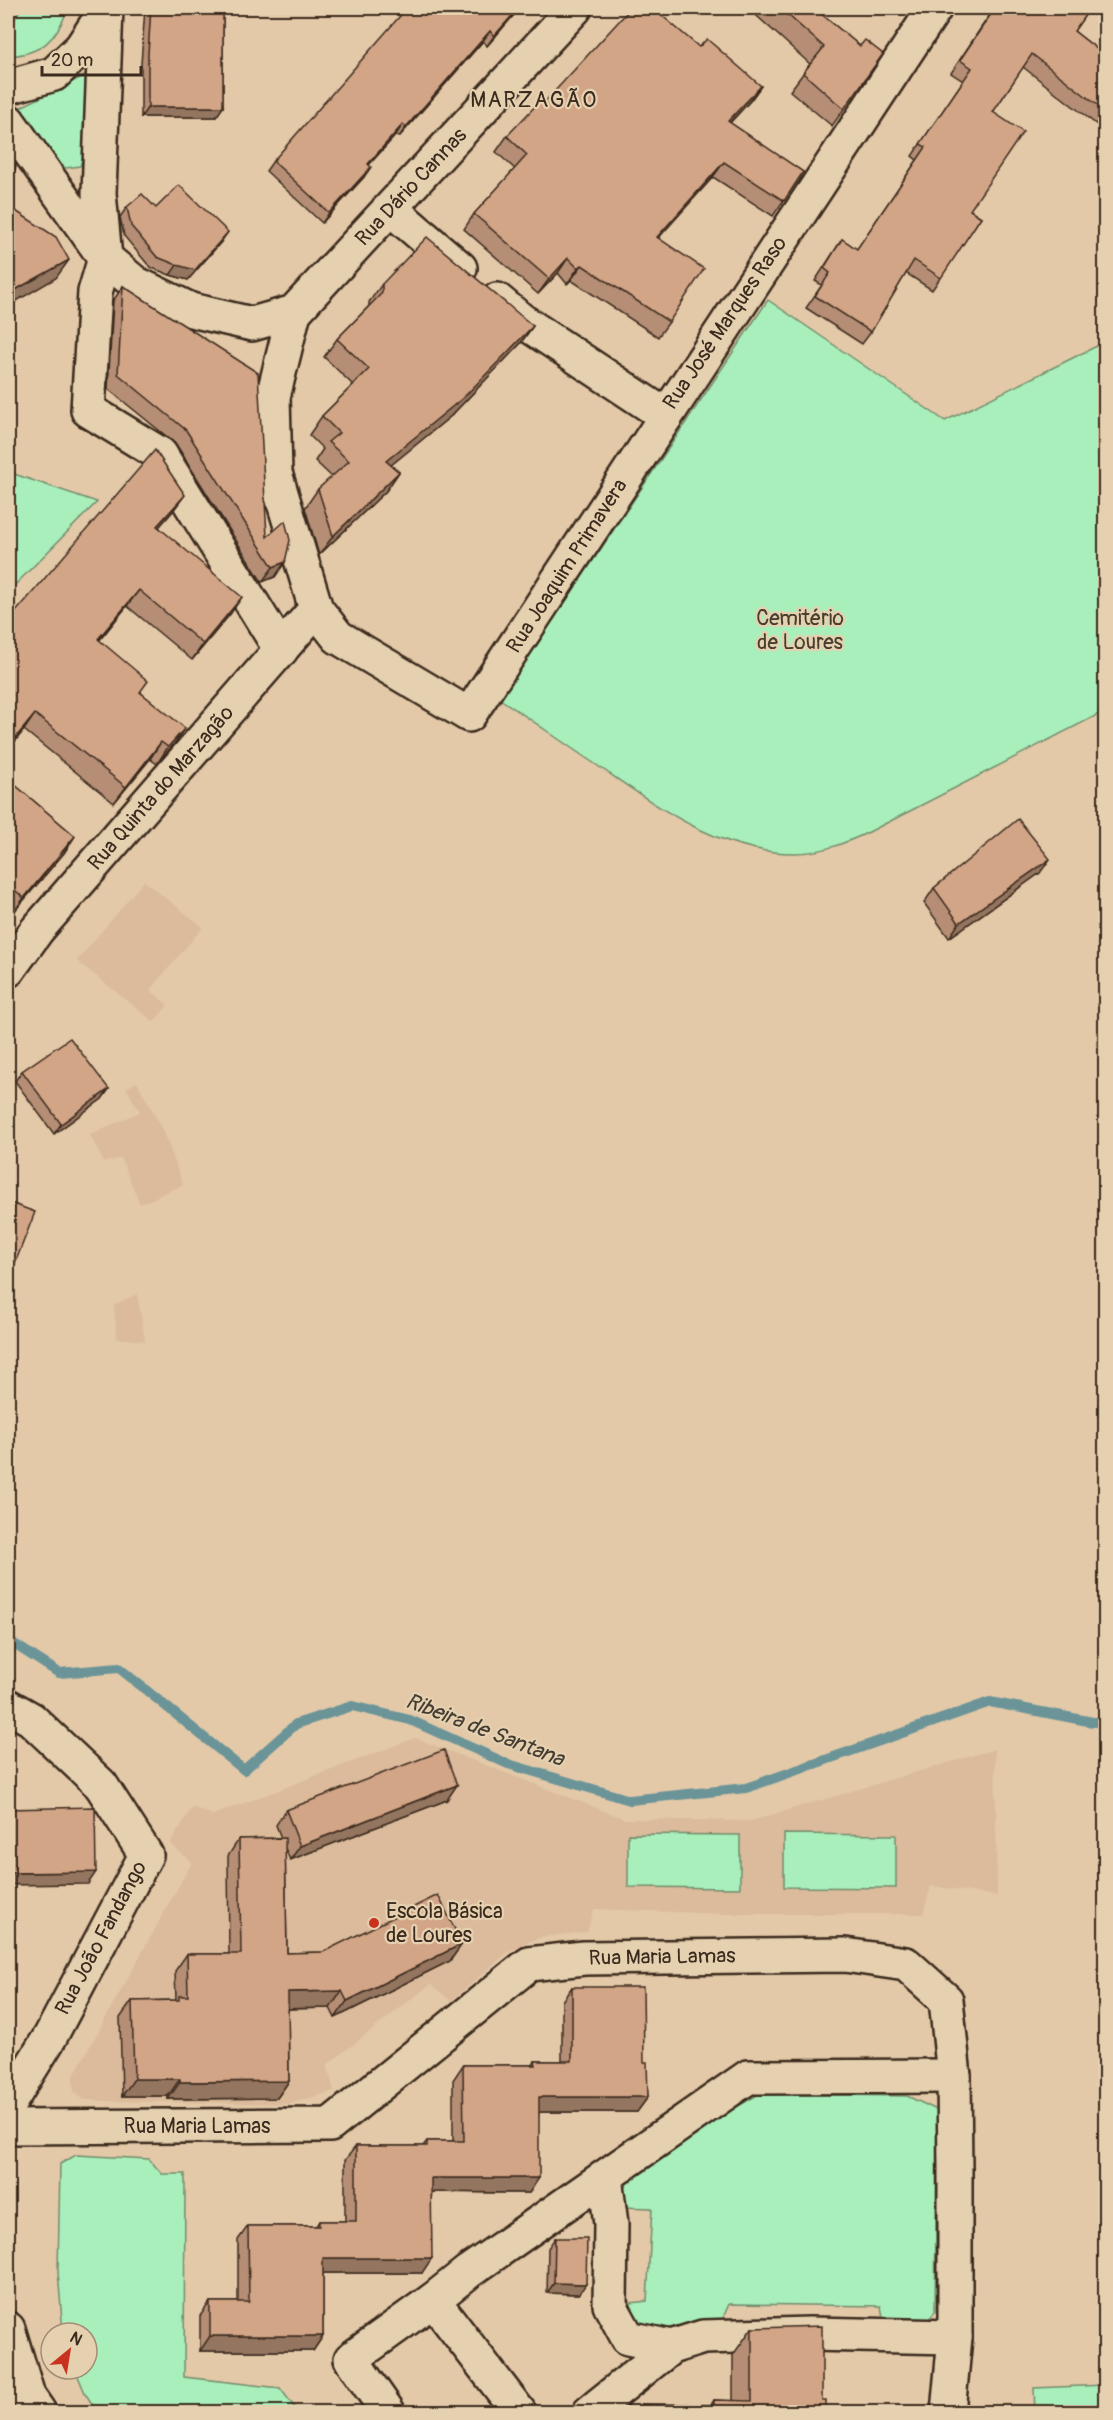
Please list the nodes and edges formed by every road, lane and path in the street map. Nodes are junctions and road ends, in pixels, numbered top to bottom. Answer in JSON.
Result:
{"nodes":[{"id":1,"x":574,"y":8,"type":"edge"},
{"id":2,"x":935,"y":8,"type":"edge"},
{"id":3,"x":106,"y":9,"type":"edge"},
{"id":4,"x":8,"y":87,"type":"edge"},
{"id":5,"x":8,"y":121,"type":"edge"},
{"id":6,"x":391,"y":209,"type":"junction"},
{"id":7,"x":105,"y":258,"type":"junction"},
{"id":8,"x":294,"y":312,"type":"junction"},
{"id":9,"x":666,"y":416,"type":"junction"},
{"id":10,"x":316,"y":609,"type":"junction"},
{"id":11,"x":281,"y":650,"type":"junction"},
{"id":12,"x":469,"y":715,"type":"joint"},
{"id":13,"x":8,"y":970,"type":"edge"},
{"id":14,"x":8,"y":1706,"type":"edge"},
{"id":15,"x":954,"y":2076,"type":"junction"},
{"id":16,"x":8,"y":2105,"type":"edge"},
{"id":17,"x":8,"y":2127,"type":"edge"},
{"id":18,"x":605,"y":2177,"type":"junction"},
{"id":19,"x":433,"y":2300,"type":"junction"},
{"id":20,"x":8,"y":2329,"type":"edge"},
{"id":21,"x":955,"y":2337,"type":"junction"},
{"id":22,"x":671,"y":2347,"type":"junction"},
{"id":23,"x":946,"y":2411,"type":"edge"},
{"id":24,"x":39,"y":2412,"type":"edge"},
{"id":25,"x":388,"y":2412,"type":"edge"},
{"id":26,"x":519,"y":2412,"type":"edge"},
{"id":27,"x":590,"y":2412,"type":"edge"}],
"edges":[{"from":1,"to":6,"type":"street","name":"Rua Dário Cannas"},
{"from":2,"to":9,"type":"street","name":"Rua José Marques Raso"},
{"from":3,"to":4,"type":"street"},
{"from":3,"to":7,"type":"street"},
{"from":5,"to":7,"type":"street"},
{"from":6,"to":8,"type":"street","name":"Rua Dário Cannas"},
{"from":6,"to":9,"type":"street","name":"Rua José Marques Raso"},
{"from":7,"to":8,"type":"street"},
{"from":7,"to":11,"type":"street"},
{"from":8,"to":10,"type":"street","name":"Rua Dário Cannas"},
{"from":9,"to":12,"type":"street","name":"Rua Joaquim Primavera"},
{"from":10,"to":11,"type":"street","name":"Rua Quinta do Marzagão"},
{"from":10,"to":12,"type":"street","name":"Rua Dário Cannas"},
{"from":11,"to":13,"type":"street","name":"Rua Quinta do Marzagão"},
{"from":14,"to":16,"type":"street","name":"Rua João Fandango"},
{"from":15,"to":17,"type":"street","name":"Rua Maria Lamas"},
{"from":15,"to":18,"type":"street"},
{"from":15,"to":21,"type":"street","name":"Rua Maria Lamas"},
{"from":18,"to":19,"type":"street"},
{"from":18,"to":22,"type":"street"},
{"from":19,"to":25,"type":"street"},
{"from":19,"to":26,"type":"street"},
{"from":20,"to":24,"type":"street"},
{"from":21,"to":22,"type":"street"},
{"from":21,"to":23,"type":"street","name":"Rua Maria Lamas"},
{"from":22,"to":27,"type":"street"}]}
